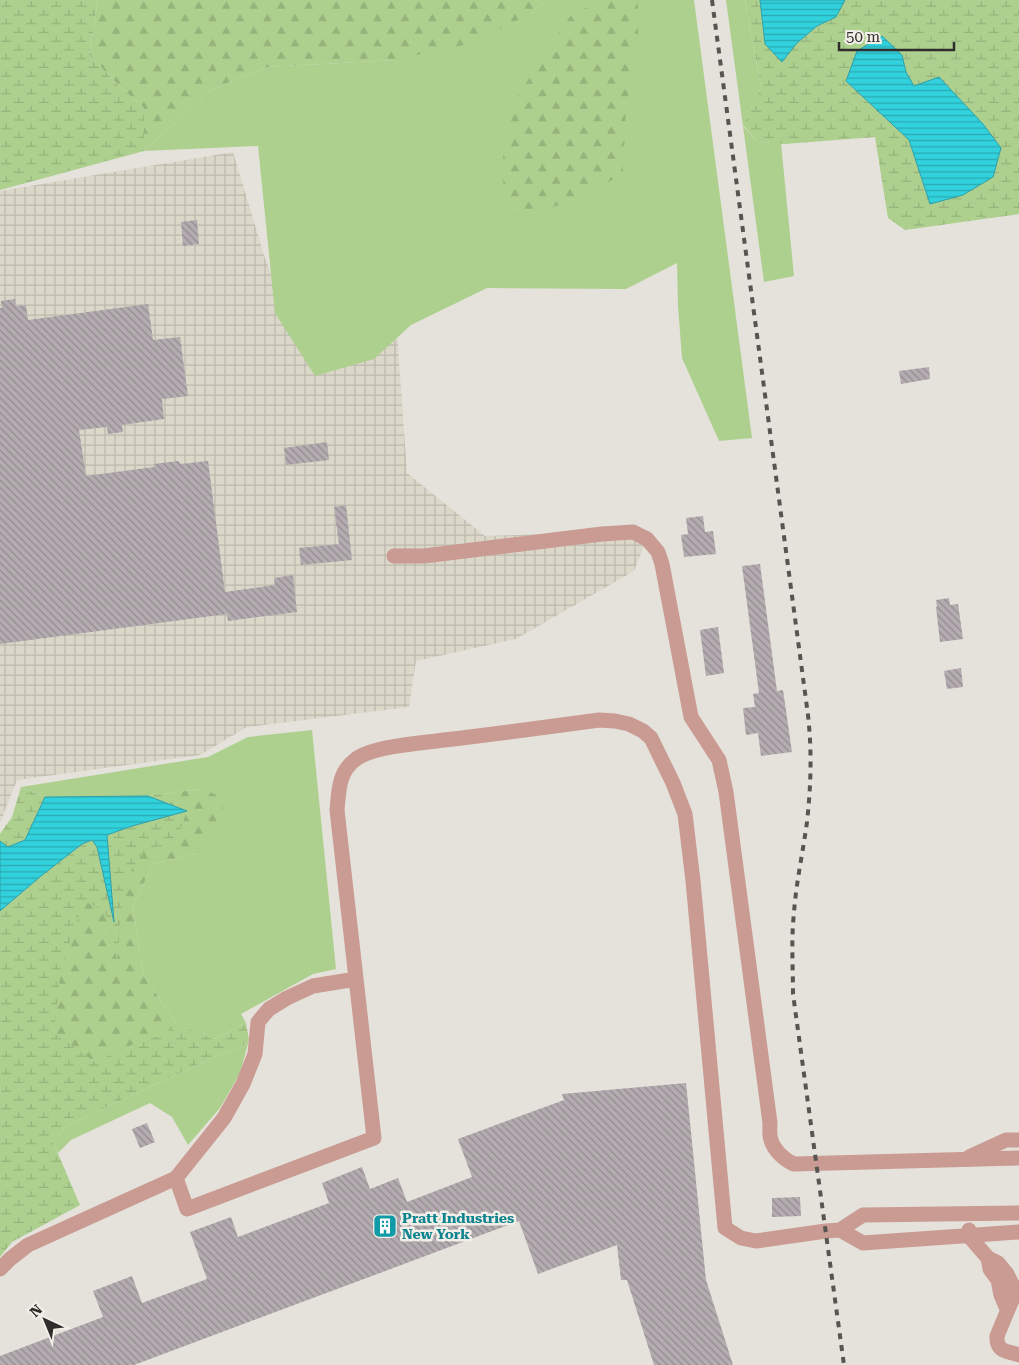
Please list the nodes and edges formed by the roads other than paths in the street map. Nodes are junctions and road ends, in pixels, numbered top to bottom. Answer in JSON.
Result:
{"nodes":[{"id":1,"x":394,"y":556,"type":"dead end"},
{"id":2,"x":356,"y":978,"type":"junction"},
{"id":3,"x":1019,"y":1140,"type":"edge"},
{"id":4,"x":1019,"y":1158,"type":"edge"},
{"id":5,"x":963,"y":1160,"type":"junction"},
{"id":6,"x":176,"y":1178,"type":"junction"},
{"id":7,"x":968,"y":1213,"type":"junction"},
{"id":8,"x":1019,"y":1213,"type":"edge"},
{"id":9,"x":840,"y":1230,"type":"junction"},
{"id":10,"x":1019,"y":1232,"type":"edge"},
{"id":11,"x":969,"y":1236,"type":"junction"},
{"id":12,"x":0,"y":1269,"type":"edge"},
{"id":13,"x":1019,"y":1355,"type":"edge"}],
"edges":[{"from":1,"to":5,"type":"lane"},
{"from":2,"to":6,"type":"lane"},
{"from":2,"to":6,"type":"lane"},
{"from":2,"to":9,"type":"lane"},
{"from":3,"to":5,"type":"lane"},
{"from":4,"to":5,"type":"lane"},
{"from":6,"to":12,"type":"lane"},
{"from":7,"to":8,"type":"lane"},
{"from":7,"to":9,"type":"lane"},
{"from":7,"to":11,"type":"lane"},
{"from":9,"to":11,"type":"lane"},
{"from":10,"to":11,"type":"lane"},
{"from":11,"to":13,"type":"lane"}]}
